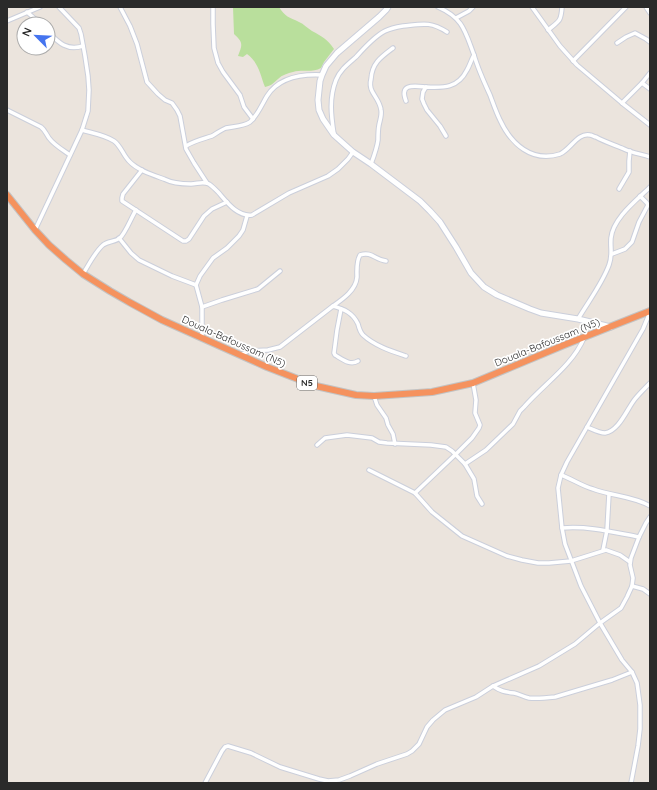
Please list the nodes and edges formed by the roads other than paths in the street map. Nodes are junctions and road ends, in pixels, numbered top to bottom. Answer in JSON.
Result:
{"nodes":[{"id":1,"x":40,"y":7,"type":"edge"},
{"id":2,"x":59,"y":7,"type":"edge"},
{"id":3,"x":120,"y":7,"type":"edge"},
{"id":4,"x":213,"y":7,"type":"edge"},
{"id":5,"x":388,"y":7,"type":"edge"},
{"id":6,"x":438,"y":7,"type":"edge"},
{"id":7,"x":473,"y":7,"type":"edge"},
{"id":8,"x":532,"y":7,"type":"edge"},
{"id":9,"x":562,"y":7,"type":"edge"},
{"id":10,"x":626,"y":7,"type":"edge"},
{"id":11,"x":646,"y":7,"type":"edge"},
{"id":12,"x":26,"y":12,"type":"junction"},
{"id":13,"x":650,"y":13,"type":"edge"},
{"id":14,"x":31,"y":16,"type":"edge"},
{"id":15,"x":456,"y":18,"type":"junction"},
{"id":16,"x":7,"y":21,"type":"edge"},
{"id":17,"x":548,"y":30,"type":"junction"},
{"id":18,"x":447,"y":32,"type":"dead end"},
{"id":19,"x":56,"y":39,"type":"edge"},
{"id":20,"x":650,"y":42,"type":"edge"},
{"id":21,"x":617,"y":43,"type":"dead end"},
{"id":22,"x":83,"y":46,"type":"junction"},
{"id":23,"x":393,"y":48,"type":"dead end"},
{"id":24,"x":474,"y":55,"type":"junction"},
{"id":25,"x":573,"y":61,"type":"junction"},
{"id":26,"x":650,"y":73,"type":"edge"},
{"id":27,"x":322,"y":75,"type":"junction"},
{"id":28,"x":642,"y":83,"type":"junction"},
{"id":29,"x":426,"y":87,"type":"junction"},
{"id":30,"x":650,"y":89,"type":"edge"},
{"id":31,"x":406,"y":101,"type":"dead end"},
{"id":32,"x":622,"y":103,"type":"junction"},
{"id":33,"x":7,"y":110,"type":"edge"},
{"id":34,"x":253,"y":119,"type":"junction"},
{"id":35,"x":650,"y":125,"type":"edge"},
{"id":36,"x":82,"y":130,"type":"junction"},
{"id":37,"x":334,"y":135,"type":"junction"},
{"id":38,"x":446,"y":136,"type":"dead end"},
{"id":39,"x":186,"y":146,"type":"junction"},
{"id":40,"x":630,"y":151,"type":"junction"},
{"id":41,"x":353,"y":152,"type":"junction"},
{"id":42,"x":70,"y":155,"type":"junction"},
{"id":43,"x":650,"y":157,"type":"edge"},
{"id":44,"x":371,"y":164,"type":"junction"},
{"id":45,"x":142,"y":170,"type":"junction"},
{"id":46,"x":207,"y":183,"type":"junction"},
{"id":47,"x":650,"y":187,"type":"edge"},
{"id":48,"x":619,"y":189,"type":"dead end"},
{"id":49,"x":7,"y":195,"type":"edge"},
{"id":50,"x":640,"y":196,"type":"junction"},
{"id":51,"x":227,"y":202,"type":"junction"},
{"id":52,"x":136,"y":210,"type":"junction"},
{"id":53,"x":247,"y":216,"type":"junction"},
{"id":54,"x":35,"y":230,"type":"junction"},
{"id":55,"x":119,"y":238,"type":"junction"},
{"id":56,"x":612,"y":254,"type":"junction"},
{"id":57,"x":386,"y":261,"type":"dead end"},
{"id":58,"x":280,"y":272,"type":"dead end"},
{"id":59,"x":83,"y":274,"type":"junction"},
{"id":60,"x":196,"y":285,"type":"junction"},
{"id":61,"x":333,"y":306,"type":"junction"},
{"id":62,"x":202,"y":307,"type":"junction"},
{"id":63,"x":341,"y":308,"type":"junction"},
{"id":64,"x":650,"y":312,"type":"edge"},
{"id":65,"x":578,"y":319,"type":"junction"},
{"id":66,"x":611,"y":327,"type":"junction"},
{"id":67,"x":202,"y":338,"type":"junction"},
{"id":68,"x":584,"y":338,"type":"junction"},
{"id":69,"x":240,"y":355,"type":"junction"},
{"id":70,"x":406,"y":356,"type":"dead end"},
{"id":71,"x":358,"y":362,"type":"dead end"},
{"id":72,"x":473,"y":383,"type":"junction"},
{"id":73,"x":650,"y":383,"type":"edge"},
{"id":74,"x":374,"y":396,"type":"junction"},
{"id":75,"x":587,"y":427,"type":"junction"},
{"id":76,"x":395,"y":444,"type":"junction"},
{"id":77,"x":317,"y":445,"type":"dead end"},
{"id":78,"x":456,"y":454,"type":"junction"},
{"id":79,"x":465,"y":464,"type":"junction"},
{"id":80,"x":369,"y":470,"type":"dead end"},
{"id":81,"x":561,"y":475,"type":"junction"},
{"id":82,"x":415,"y":493,"type":"junction"},
{"id":83,"x":609,"y":494,"type":"junction"},
{"id":84,"x":482,"y":504,"type":"dead end"},
{"id":85,"x":650,"y":506,"type":"edge"},
{"id":86,"x":650,"y":517,"type":"edge"},
{"id":87,"x":562,"y":528,"type":"junction"},
{"id":88,"x":607,"y":530,"type":"junction"},
{"id":89,"x":639,"y":537,"type":"junction"},
{"id":90,"x":603,"y":550,"type":"junction"},
{"id":91,"x":571,"y":561,"type":"junction"},
{"id":92,"x":630,"y":562,"type":"junction"},
{"id":93,"x":632,"y":586,"type":"junction"},
{"id":94,"x":650,"y":594,"type":"edge"},
{"id":95,"x":600,"y":623,"type":"junction"},
{"id":96,"x":632,"y":672,"type":"junction"},
{"id":97,"x":493,"y":686,"type":"junction"},
{"id":98,"x":205,"y":783,"type":"edge"},
{"id":99,"x":630,"y":783,"type":"edge"}],
"edges":[{"from":1,"to":12,"type":"street"},
{"from":2,"to":22,"type":"street"},
{"from":3,"to":39,"type":"street"},
{"from":4,"to":34,"type":"street"},
{"from":5,"to":27,"type":"street"},
{"from":6,"to":15,"type":"street"},
{"from":7,"to":15,"type":"street"},
{"from":8,"to":17,"type":"street"},
{"from":9,"to":17,"type":"street"},
{"from":10,"to":25,"type":"street"},
{"from":11,"to":13,"type":"street"},
{"from":12,"to":14,"type":"street"},
{"from":12,"to":16,"type":"street"},
{"from":15,"to":24,"type":"street"},
{"from":17,"to":25,"type":"street"},
{"from":18,"to":37,"type":"street"},
{"from":19,"to":22,"type":"street"},
{"from":20,"to":21,"type":"street"},
{"from":22,"to":36,"type":"street"},
{"from":23,"to":44,"type":"street"},
{"from":24,"to":29,"type":"street"},
{"from":24,"to":40,"type":"street"},
{"from":25,"to":32,"type":"street"},
{"from":26,"to":28,"type":"street"},
{"from":27,"to":34,"type":"street"},
{"from":27,"to":37,"type":"street"},
{"from":28,"to":30,"type":"street"},
{"from":28,"to":32,"type":"street"},
{"from":29,"to":31,"type":"street"},
{"from":29,"to":38,"type":"street"},
{"from":32,"to":35,"type":"street"},
{"from":33,"to":42,"type":"street"},
{"from":34,"to":39,"type":"street"},
{"from":36,"to":42,"type":"street"},
{"from":36,"to":45,"type":"street"},
{"from":37,"to":41,"type":"street"},
{"from":39,"to":46,"type":"street"},
{"from":40,"to":43,"type":"street"},
{"from":40,"to":48,"type":"street"},
{"from":41,"to":44,"type":"street"},
{"from":41,"to":53,"type":"street"},
{"from":42,"to":54,"type":"street"},
{"from":44,"to":65,"type":"street"},
{"from":45,"to":46,"type":"street"},
{"from":45,"to":52,"type":"street"},
{"from":46,"to":51,"type":"street"},
{"from":47,"to":50,"type":"street"},
{"from":49,"to":54,"type":"highway","name":"Douala-Bafoussam (N5)","number":"N5"},
{"from":50,"to":56,"type":"street"},
{"from":50,"to":56,"type":"street"},
{"from":51,"to":52,"type":"street"},
{"from":51,"to":53,"type":"street"},
{"from":52,"to":55,"type":"street"},
{"from":53,"to":60,"type":"street"},
{"from":54,"to":59,"type":"highway","name":"Douala-Bafoussam (N5)","number":"N5"},
{"from":55,"to":59,"type":"street"},
{"from":55,"to":60,"type":"street"},
{"from":56,"to":65,"type":"street"},
{"from":57,"to":61,"type":"street"},
{"from":58,"to":62,"type":"street"},
{"from":59,"to":67,"type":"highway","name":"Douala-Bafoussam (N5)","number":"N5"},
{"from":60,"to":62,"type":"street"},
{"from":61,"to":63,"type":"street"},
{"from":61,"to":69,"type":"street"},
{"from":62,"to":67,"type":"street"},
{"from":63,"to":70,"type":"street"},
{"from":63,"to":71,"type":"street"},
{"from":64,"to":66,"type":"highway","name":"Douala-Bafoussam (N5)","number":"N5"},
{"from":64,"to":75,"type":"street"},
{"from":65,"to":66,"type":"street"},
{"from":66,"to":68,"type":"highway","name":"Douala-Bafoussam (N5)","number":"N5"},
{"from":67,"to":69,"type":"highway","name":"Douala-Bafoussam (N5)","number":"N5"},
{"from":68,"to":72,"type":"highway","name":"Douala-Bafoussam (N5)","number":"N5"},
{"from":68,"to":79,"type":"street"},
{"from":69,"to":74,"type":"highway","name":"Douala-Bafoussam (N5)","number":"N5"},
{"from":72,"to":74,"type":"highway","name":"Douala-Bafoussam (N5)","number":"N5"},
{"from":72,"to":78,"type":"street"},
{"from":73,"to":75,"type":"street"},
{"from":74,"to":76,"type":"street"},
{"from":75,"to":81,"type":"street"},
{"from":76,"to":77,"type":"street"},
{"from":76,"to":78,"type":"street"},
{"from":78,"to":79,"type":"street"},
{"from":78,"to":82,"type":"street"},
{"from":79,"to":84,"type":"street"},
{"from":80,"to":82,"type":"street"},
{"from":81,"to":83,"type":"street"},
{"from":81,"to":87,"type":"street"},
{"from":82,"to":91,"type":"street"},
{"from":83,"to":85,"type":"street"},
{"from":83,"to":88,"type":"street"},
{"from":86,"to":89,"type":"street"},
{"from":87,"to":88,"type":"street"},
{"from":87,"to":91,"type":"street"},
{"from":88,"to":89,"type":"street"},
{"from":88,"to":90,"type":"street"},
{"from":89,"to":92,"type":"street"},
{"from":90,"to":91,"type":"street"},
{"from":90,"to":92,"type":"street"},
{"from":91,"to":95,"type":"street"},
{"from":92,"to":93,"type":"street"},
{"from":93,"to":94,"type":"street"},
{"from":93,"to":95,"type":"street"},
{"from":95,"to":96,"type":"street"},
{"from":95,"to":97,"type":"street"},
{"from":96,"to":97,"type":"street"},
{"from":96,"to":99,"type":"street"},
{"from":97,"to":98,"type":"street"}]}
